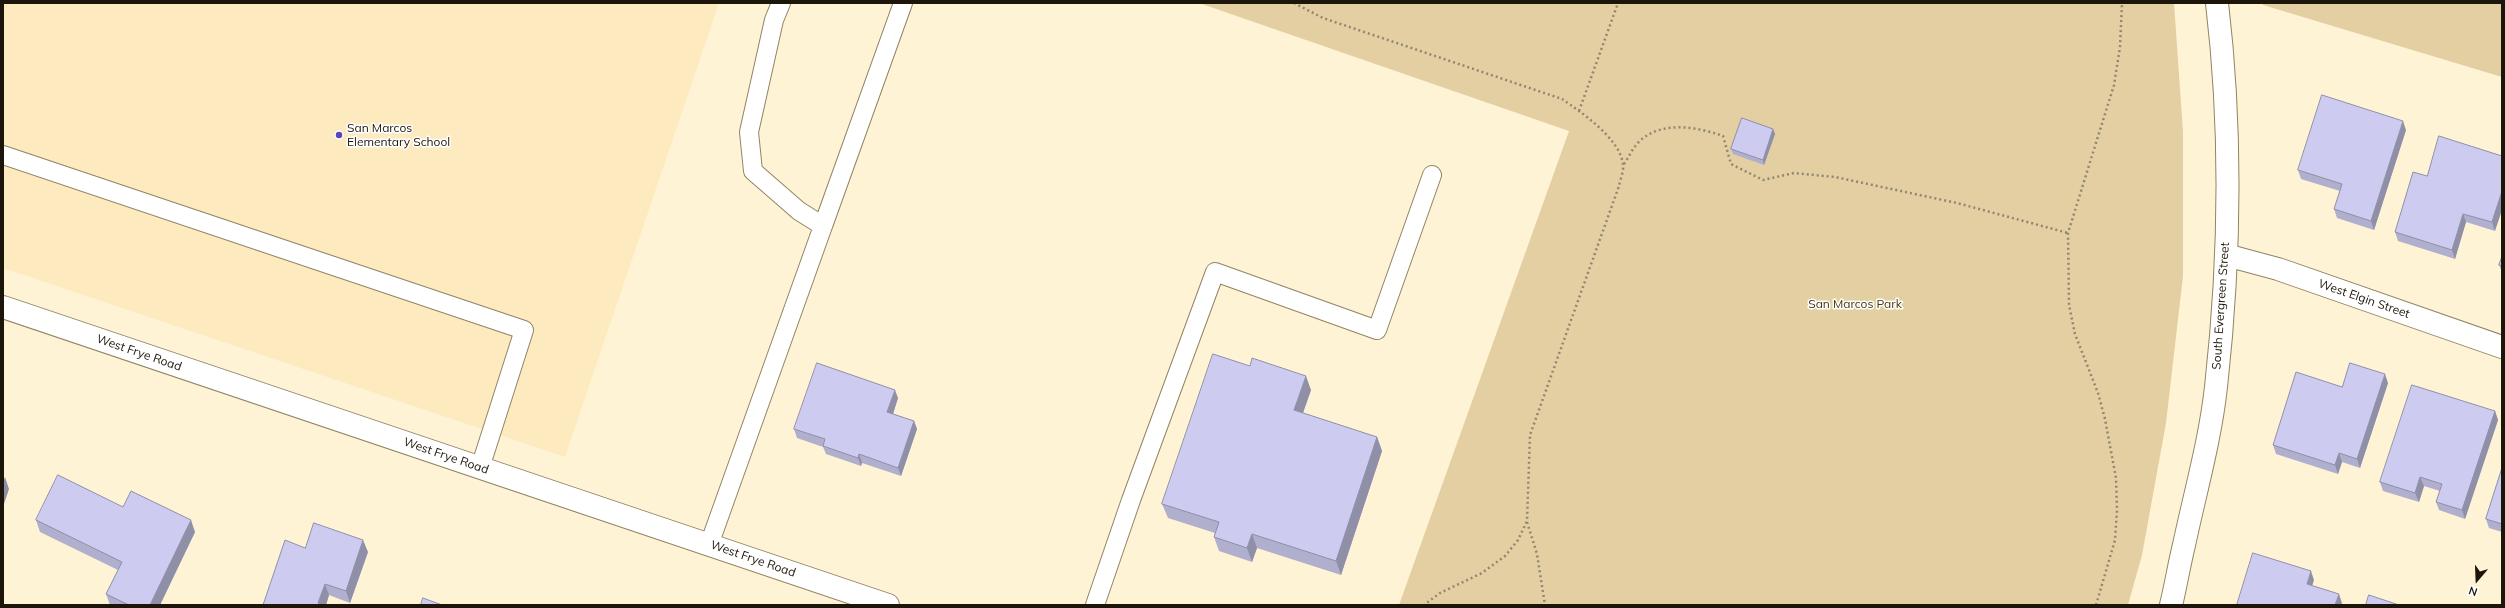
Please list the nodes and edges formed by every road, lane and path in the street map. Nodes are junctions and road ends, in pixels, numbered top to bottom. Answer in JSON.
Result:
{"nodes":[{"id":1,"x":781,"y":3,"type":"edge"},
{"id":2,"x":903,"y":3,"type":"edge"},
{"id":3,"x":1294,"y":3,"type":"edge"},
{"id":4,"x":1618,"y":3,"type":"edge"},
{"id":5,"x":2122,"y":3,"type":"edge"},
{"id":6,"x":2217,"y":3,"type":"edge"},
{"id":7,"x":1579,"y":111,"type":"junction"},
{"id":8,"x":3,"y":155,"type":"edge"},
{"id":9,"x":1623,"y":165,"type":"junction"},
{"id":10,"x":1432,"y":176,"type":"dead end"},
{"id":11,"x":824,"y":226,"type":"junction"},
{"id":12,"x":2068,"y":233,"type":"junction"},
{"id":13,"x":2226,"y":255,"type":"junction"},
{"id":14,"x":3,"y":307,"type":"edge"},
{"id":15,"x":2502,"y":347,"type":"edge"},
{"id":16,"x":480,"y":468,"type":"junction"},
{"id":17,"x":1527,"y":521,"type":"junction"},
{"id":18,"x":709,"y":545,"type":"junction"},
{"id":19,"x":888,"y":605,"type":"edge"},
{"id":20,"x":1095,"y":605,"type":"edge"},
{"id":21,"x":1424,"y":605,"type":"edge"},
{"id":22,"x":1545,"y":605,"type":"edge"},
{"id":23,"x":2096,"y":605,"type":"edge"},
{"id":24,"x":2171,"y":605,"type":"edge"}],
"edges":[{"from":1,"to":11,"type":"lane"},
{"from":2,"to":11,"type":"lane"},
{"from":3,"to":7,"type":"path"},
{"from":4,"to":7,"type":"path"},
{"from":5,"to":12,"type":"path"},
{"from":6,"to":13,"type":"street","name":"South Evergreen Street"},
{"from":7,"to":9,"type":"path"},
{"from":8,"to":16,"type":"lane"},
{"from":9,"to":12,"type":"path"},
{"from":9,"to":17,"type":"path"},
{"from":10,"to":20,"type":"lane"},
{"from":11,"to":18,"type":"lane"},
{"from":12,"to":23,"type":"path"},
{"from":13,"to":15,"type":"street","name":"West Elgin Street"},
{"from":13,"to":24,"type":"street","name":"South Evergreen Street"},
{"from":14,"to":16,"type":"street","name":"West Frye Road"},
{"from":16,"to":18,"type":"street","name":"West Frye Road"},
{"from":17,"to":21,"type":"path"},
{"from":17,"to":22,"type":"path"},
{"from":18,"to":19,"type":"street","name":"West Frye Road"}]}
